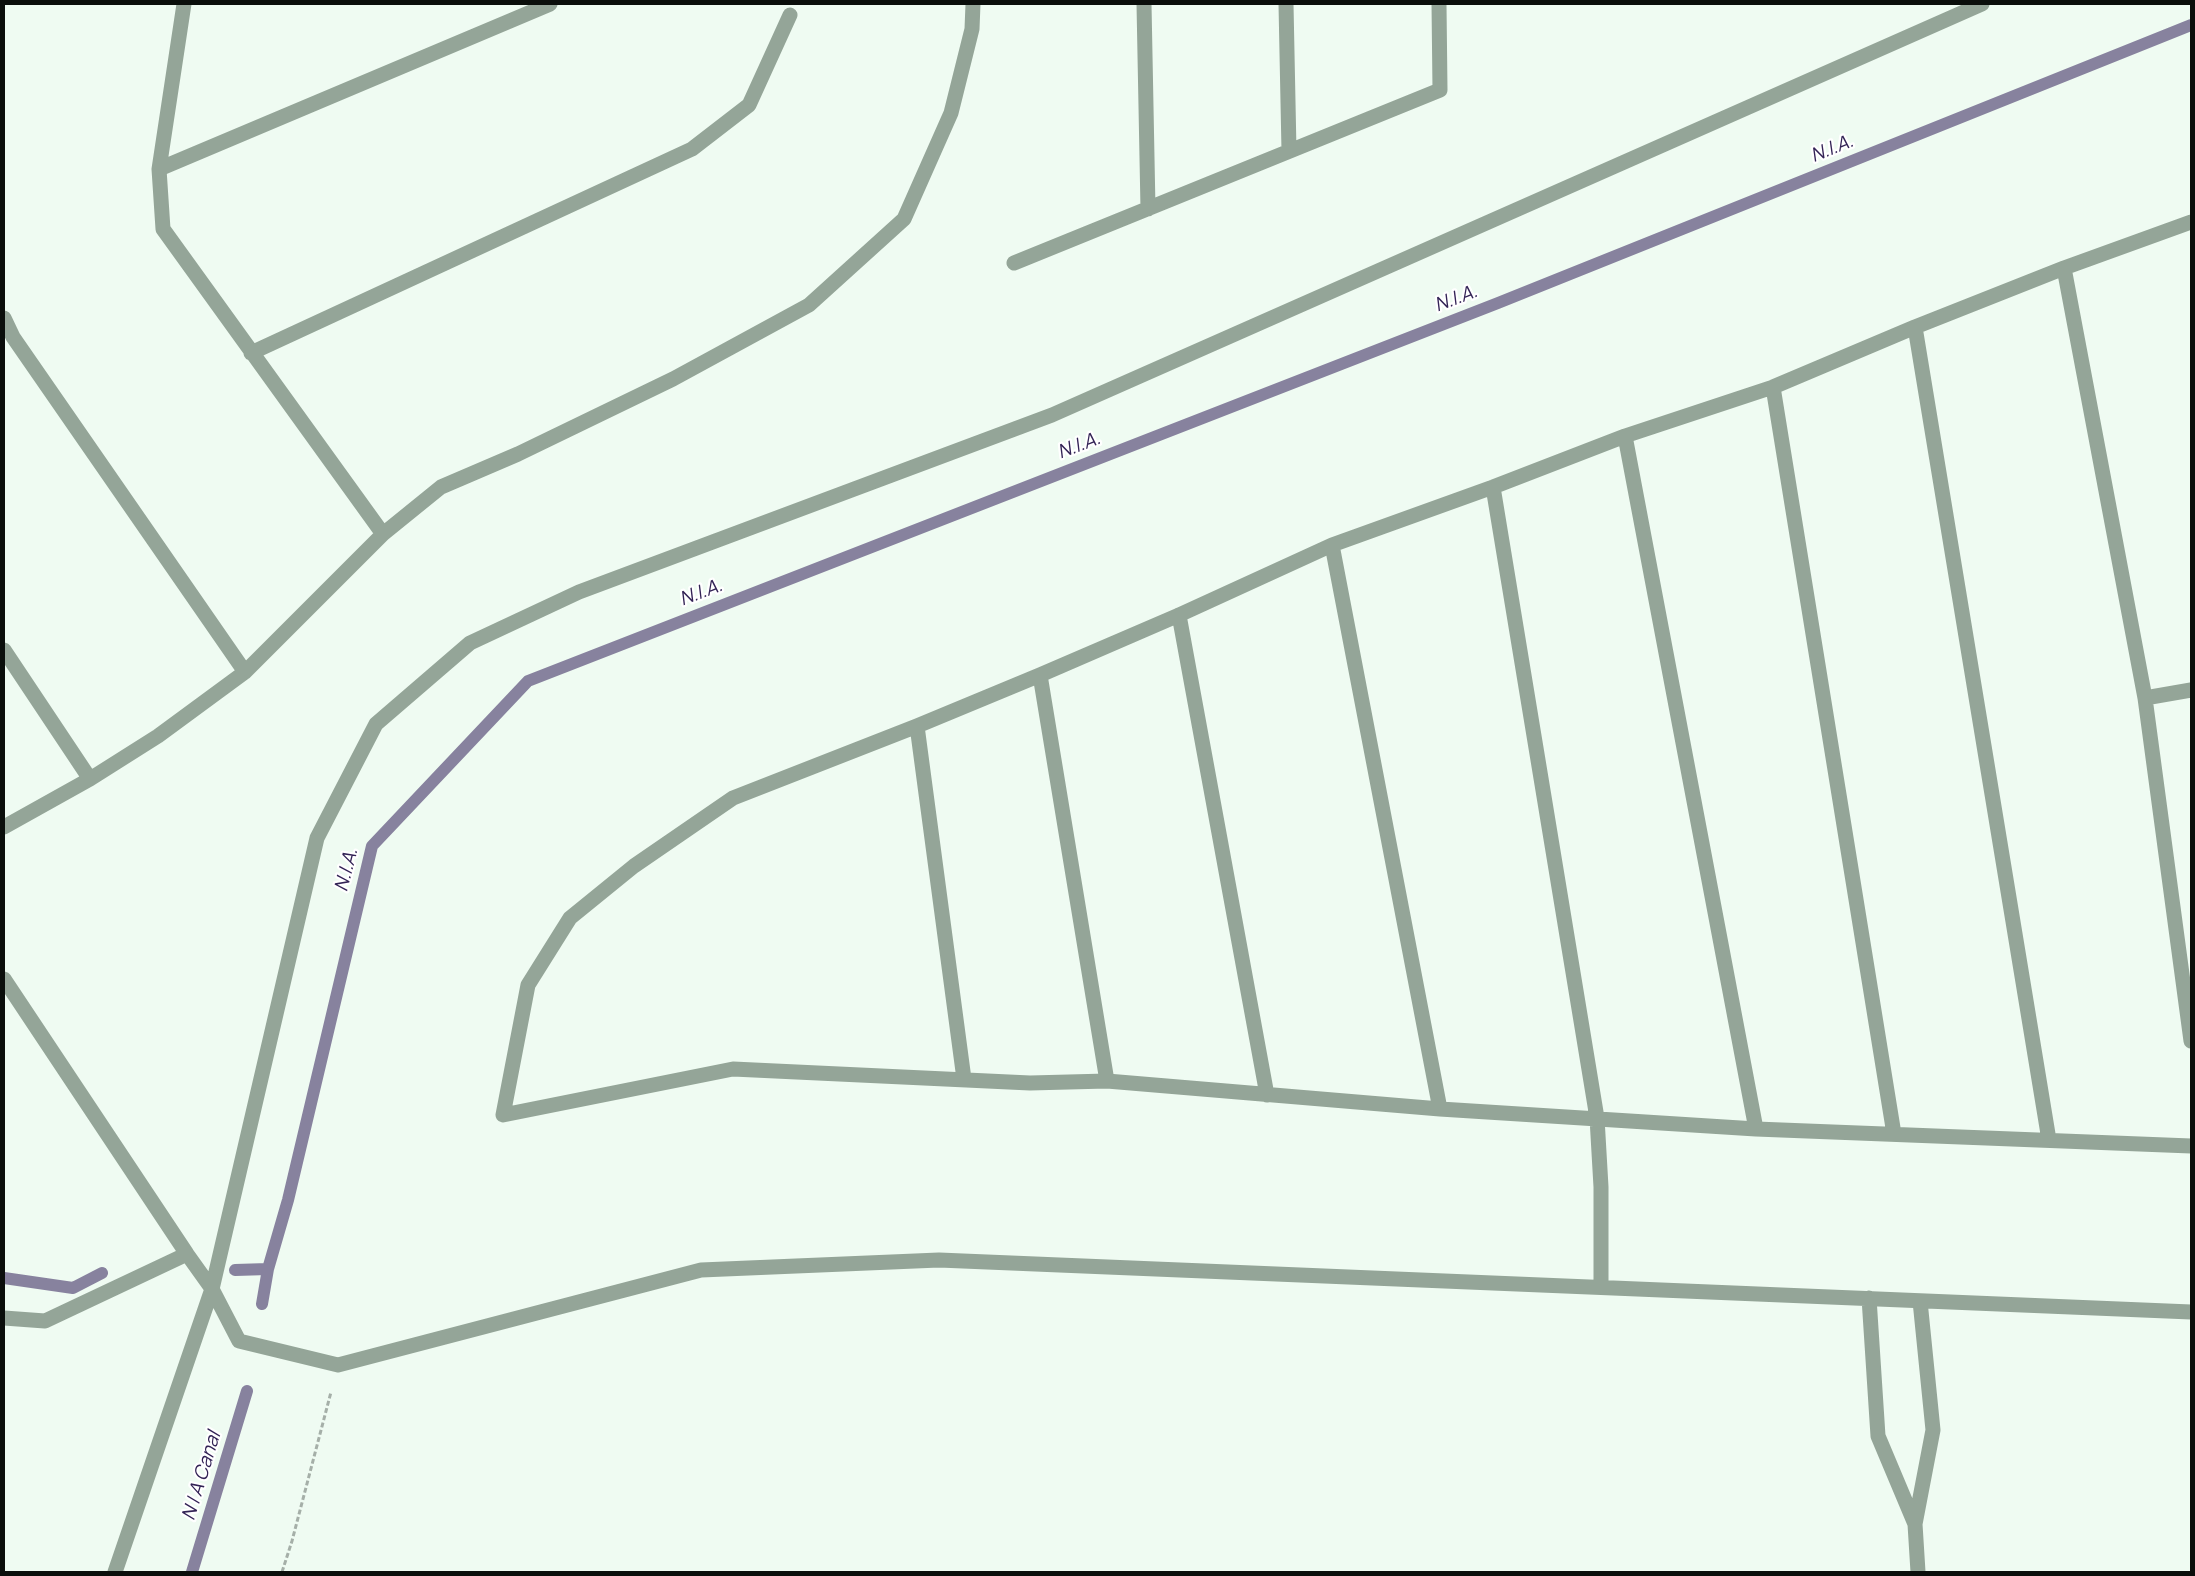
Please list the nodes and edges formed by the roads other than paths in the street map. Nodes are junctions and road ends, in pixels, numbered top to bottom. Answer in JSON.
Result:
{"nodes":[{"id":1,"x":184,"y":4,"type":"edge"},
{"id":2,"x":550,"y":4,"type":"edge"},
{"id":3,"x":973,"y":4,"type":"edge"},
{"id":4,"x":1144,"y":4,"type":"edge"},
{"id":5,"x":1286,"y":4,"type":"edge"},
{"id":6,"x":1439,"y":4,"type":"edge"},
{"id":7,"x":1982,"y":4,"type":"edge"},
{"id":8,"x":790,"y":15,"type":"dead end"},
{"id":9,"x":1289,"y":152,"type":"junction"},
{"id":10,"x":159,"y":169,"type":"junction"},
{"id":11,"x":1148,"y":209,"type":"junction"},
{"id":12,"x":2191,"y":222,"type":"edge"},
{"id":13,"x":1014,"y":263,"type":"dead end"},
{"id":14,"x":2064,"y":268,"type":"junction"},
{"id":15,"x":4,"y":318,"type":"edge"},
{"id":16,"x":1915,"y":327,"type":"junction"},
{"id":17,"x":251,"y":353,"type":"junction"},
{"id":18,"x":1774,"y":387,"type":"junction"},
{"id":19,"x":1625,"y":436,"type":"junction"},
{"id":20,"x":1493,"y":488,"type":"junction"},
{"id":21,"x":382,"y":534,"type":"junction"},
{"id":22,"x":1332,"y":545,"type":"junction"},
{"id":23,"x":1179,"y":615,"type":"junction"},
{"id":24,"x":4,"y":650,"type":"edge"},
{"id":25,"x":245,"y":672,"type":"junction"},
{"id":26,"x":1040,"y":675,"type":"junction"},
{"id":27,"x":2191,"y":690,"type":"edge"},
{"id":28,"x":2145,"y":698,"type":"junction"},
{"id":29,"x":917,"y":726,"type":"junction"},
{"id":30,"x":90,"y":779,"type":"junction"},
{"id":31,"x":4,"y":827,"type":"edge"},
{"id":32,"x":4,"y":979,"type":"edge"},
{"id":33,"x":2191,"y":1041,"type":"edge"},
{"id":34,"x":964,"y":1079,"type":"junction"},
{"id":35,"x":1107,"y":1081,"type":"junction"},
{"id":36,"x":1267,"y":1095,"type":"junction"},
{"id":37,"x":1440,"y":1109,"type":"junction"},
{"id":38,"x":1597,"y":1118,"type":"junction"},
{"id":39,"x":1756,"y":1129,"type":"junction"},
{"id":40,"x":1894,"y":1134,"type":"junction"},
{"id":41,"x":2048,"y":1140,"type":"junction"},
{"id":42,"x":2191,"y":1146,"type":"edge"},
{"id":43,"x":187,"y":1254,"type":"junction"},
{"id":44,"x":1601,"y":1287,"type":"junction"},
{"id":45,"x":212,"y":1289,"type":"junction"},
{"id":46,"x":1869,"y":1298,"type":"junction"},
{"id":47,"x":1920,"y":1301,"type":"junction"},
{"id":48,"x":2191,"y":1312,"type":"edge"},
{"id":49,"x":4,"y":1318,"type":"edge"},
{"id":50,"x":1915,"y":1524,"type":"junction"},
{"id":51,"x":115,"y":1572,"type":"edge"},
{"id":52,"x":1918,"y":1572,"type":"edge"}],
"edges":[{"from":1,"to":10,"type":"street"},
{"from":2,"to":10,"type":"street"},
{"from":3,"to":21,"type":"street"},
{"from":4,"to":11,"type":"street"},
{"from":5,"to":9,"type":"street"},
{"from":6,"to":9,"type":"street"},
{"from":7,"to":45,"type":"street"},
{"from":8,"to":17,"type":"street"},
{"from":9,"to":11,"type":"street"},
{"from":10,"to":17,"type":"street"},
{"from":11,"to":13,"type":"street"},
{"from":12,"to":14,"type":"street"},
{"from":14,"to":16,"type":"street"},
{"from":14,"to":28,"type":"street"},
{"from":15,"to":25,"type":"street"},
{"from":16,"to":18,"type":"street"},
{"from":16,"to":41,"type":"street"},
{"from":17,"to":21,"type":"street"},
{"from":18,"to":19,"type":"street"},
{"from":18,"to":40,"type":"street"},
{"from":19,"to":20,"type":"street"},
{"from":19,"to":39,"type":"street"},
{"from":20,"to":22,"type":"street"},
{"from":20,"to":38,"type":"street"},
{"from":21,"to":25,"type":"street"},
{"from":22,"to":23,"type":"street"},
{"from":22,"to":37,"type":"street"},
{"from":23,"to":26,"type":"street"},
{"from":23,"to":36,"type":"street"},
{"from":24,"to":30,"type":"street"},
{"from":25,"to":30,"type":"street"},
{"from":26,"to":29,"type":"street"},
{"from":26,"to":35,"type":"street"},
{"from":27,"to":28,"type":"street"},
{"from":28,"to":33,"type":"street"},
{"from":29,"to":34,"type":"street"},
{"from":29,"to":34,"type":"street"},
{"from":30,"to":31,"type":"street"},
{"from":32,"to":43,"type":"street"},
{"from":34,"to":35,"type":"street"},
{"from":35,"to":36,"type":"street"},
{"from":36,"to":37,"type":"street"},
{"from":37,"to":38,"type":"street"},
{"from":38,"to":39,"type":"street"},
{"from":38,"to":44,"type":"street"},
{"from":39,"to":40,"type":"street"},
{"from":40,"to":41,"type":"street"},
{"from":41,"to":42,"type":"street"},
{"from":43,"to":45,"type":"street"},
{"from":43,"to":49,"type":"street"},
{"from":44,"to":45,"type":"street"},
{"from":44,"to":46,"type":"street"},
{"from":45,"to":51,"type":"street"},
{"from":46,"to":47,"type":"street"},
{"from":46,"to":50,"type":"street"},
{"from":47,"to":48,"type":"street"},
{"from":47,"to":50,"type":"street"},
{"from":50,"to":52,"type":"street"}]}
